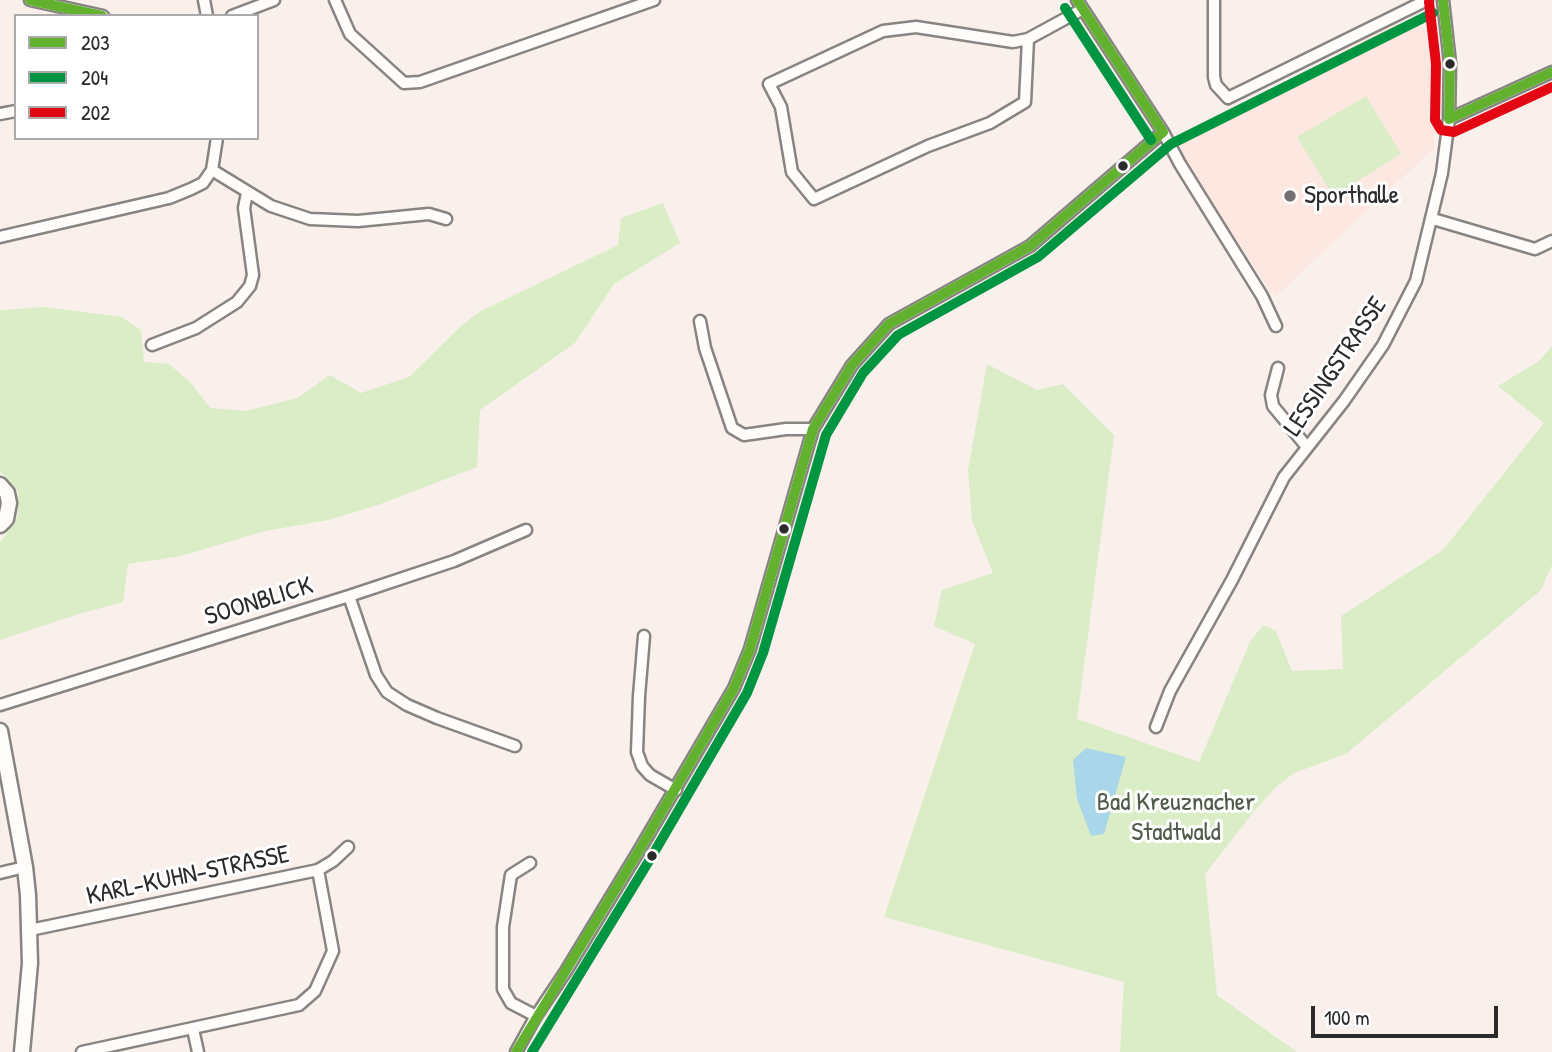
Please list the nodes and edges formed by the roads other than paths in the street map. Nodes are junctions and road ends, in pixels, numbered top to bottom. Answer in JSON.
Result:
{"nodes":[{"id":1,"x":30,"y":0,"type":"edge"},
{"id":2,"x":274,"y":0,"type":"edge"},
{"id":3,"x":335,"y":0,"type":"edge"},
{"id":4,"x":654,"y":0,"type":"edge"},
{"id":5,"x":1214,"y":0,"type":"edge"},
{"id":6,"x":1427,"y":0,"type":"edge"},
{"id":7,"x":1443,"y":0,"type":"edge"},
{"id":8,"x":1080,"y":5,"type":"edge"},
{"id":9,"x":94,"y":14,"type":"edge"},
{"id":10,"x":237,"y":14,"type":"edge"},
{"id":11,"x":1028,"y":39,"type":"junction"},
{"id":12,"x":1552,"y":72,"type":"edge"},
{"id":13,"x":1449,"y":119,"type":"junction"},
{"id":14,"x":1163,"y":132,"type":"junction"},
{"id":15,"x":217,"y":140,"type":"edge"},
{"id":16,"x":212,"y":170,"type":"junction"},
{"id":17,"x":247,"y":193,"type":"junction"},
{"id":18,"x":446,"y":219,"type":"dead end"},
{"id":19,"x":1433,"y":219,"type":"junction"},
{"id":20,"x":0,"y":237,"type":"edge"},
{"id":21,"x":1552,"y":241,"type":"edge"},
{"id":22,"x":699,"y":321,"type":"dead end"},
{"id":23,"x":1276,"y":326,"type":"dead end"},
{"id":24,"x":152,"y":345,"type":"dead end"},
{"id":25,"x":1278,"y":368,"type":"dead end"},
{"id":26,"x":813,"y":429,"type":"junction"},
{"id":27,"x":1307,"y":447,"type":"junction"},
{"id":28,"x":0,"y":485,"type":"edge"},
{"id":29,"x":0,"y":525,"type":"edge"},
{"id":30,"x":526,"y":530,"type":"dead end"},
{"id":31,"x":349,"y":596,"type":"junction"},
{"id":32,"x":644,"y":636,"type":"dead end"},
{"id":33,"x":0,"y":705,"type":"edge"},
{"id":34,"x":1156,"y":727,"type":"dead end"},
{"id":35,"x":0,"y":731,"type":"edge"},
{"id":36,"x":515,"y":746,"type":"dead end"},
{"id":37,"x":676,"y":790,"type":"junction"},
{"id":38,"x":348,"y":847,"type":"dead end"},
{"id":39,"x":530,"y":863,"type":"dead end"},
{"id":40,"x":25,"y":867,"type":"junction"},
{"id":41,"x":318,"y":870,"type":"junction"},
{"id":42,"x":0,"y":873,"type":"edge"},
{"id":43,"x":30,"y":930,"type":"junction"},
{"id":44,"x":536,"y":1016,"type":"junction"},
{"id":45,"x":193,"y":1028,"type":"junction"},
{"id":46,"x":22,"y":1052,"type":"edge"},
{"id":47,"x":82,"y":1052,"type":"edge"},
{"id":48,"x":198,"y":1052,"type":"edge"},
{"id":49,"x":516,"y":1052,"type":"edge"}],
"edges":[{"from":1,"to":9,"type":"street"},
{"from":2,"to":10,"type":"street"},
{"from":3,"to":4,"type":"street"},
{"from":5,"to":6,"type":"street"},
{"from":7,"to":13,"type":"street","name":"LESSINGSTRASSE"},
{"from":8,"to":11,"type":"street"},
{"from":8,"to":14,"type":"street"},
{"from":11,"to":11,"type":"street"},
{"from":12,"to":13,"type":"street"},
{"from":13,"to":19,"type":"street","name":"LESSINGSTRASSE"},
{"from":14,"to":23,"type":"street"},
{"from":14,"to":26,"type":"street"},
{"from":15,"to":16,"type":"street"},
{"from":16,"to":17,"type":"street"},
{"from":16,"to":20,"type":"street"},
{"from":17,"to":18,"type":"street"},
{"from":17,"to":24,"type":"street"},
{"from":19,"to":21,"type":"street"},
{"from":19,"to":27,"type":"street","name":"LESSINGSTRASSE"},
{"from":22,"to":26,"type":"street"},
{"from":25,"to":27,"type":"street"},
{"from":26,"to":37,"type":"street"},
{"from":27,"to":34,"type":"street","name":"LESSINGSTRASSE"},
{"from":28,"to":29,"type":"street"},
{"from":30,"to":31,"type":"street","name":"SOONBLICK"},
{"from":31,"to":33,"type":"street","name":"SOONBLICK"},
{"from":31,"to":36,"type":"street"},
{"from":32,"to":37,"type":"street"},
{"from":35,"to":40,"type":"street"},
{"from":37,"to":44,"type":"street"},
{"from":38,"to":41,"type":"street","name":"KARL-KUHN-STRASSE"},
{"from":39,"to":44,"type":"street"},
{"from":40,"to":42,"type":"street"},
{"from":40,"to":43,"type":"street"},
{"from":41,"to":43,"type":"street","name":"KARL-KUHN-STRASSE"},
{"from":41,"to":45,"type":"street"},
{"from":43,"to":46,"type":"street"},
{"from":44,"to":49,"type":"street"},
{"from":45,"to":47,"type":"street"},
{"from":45,"to":48,"type":"street"}]}
